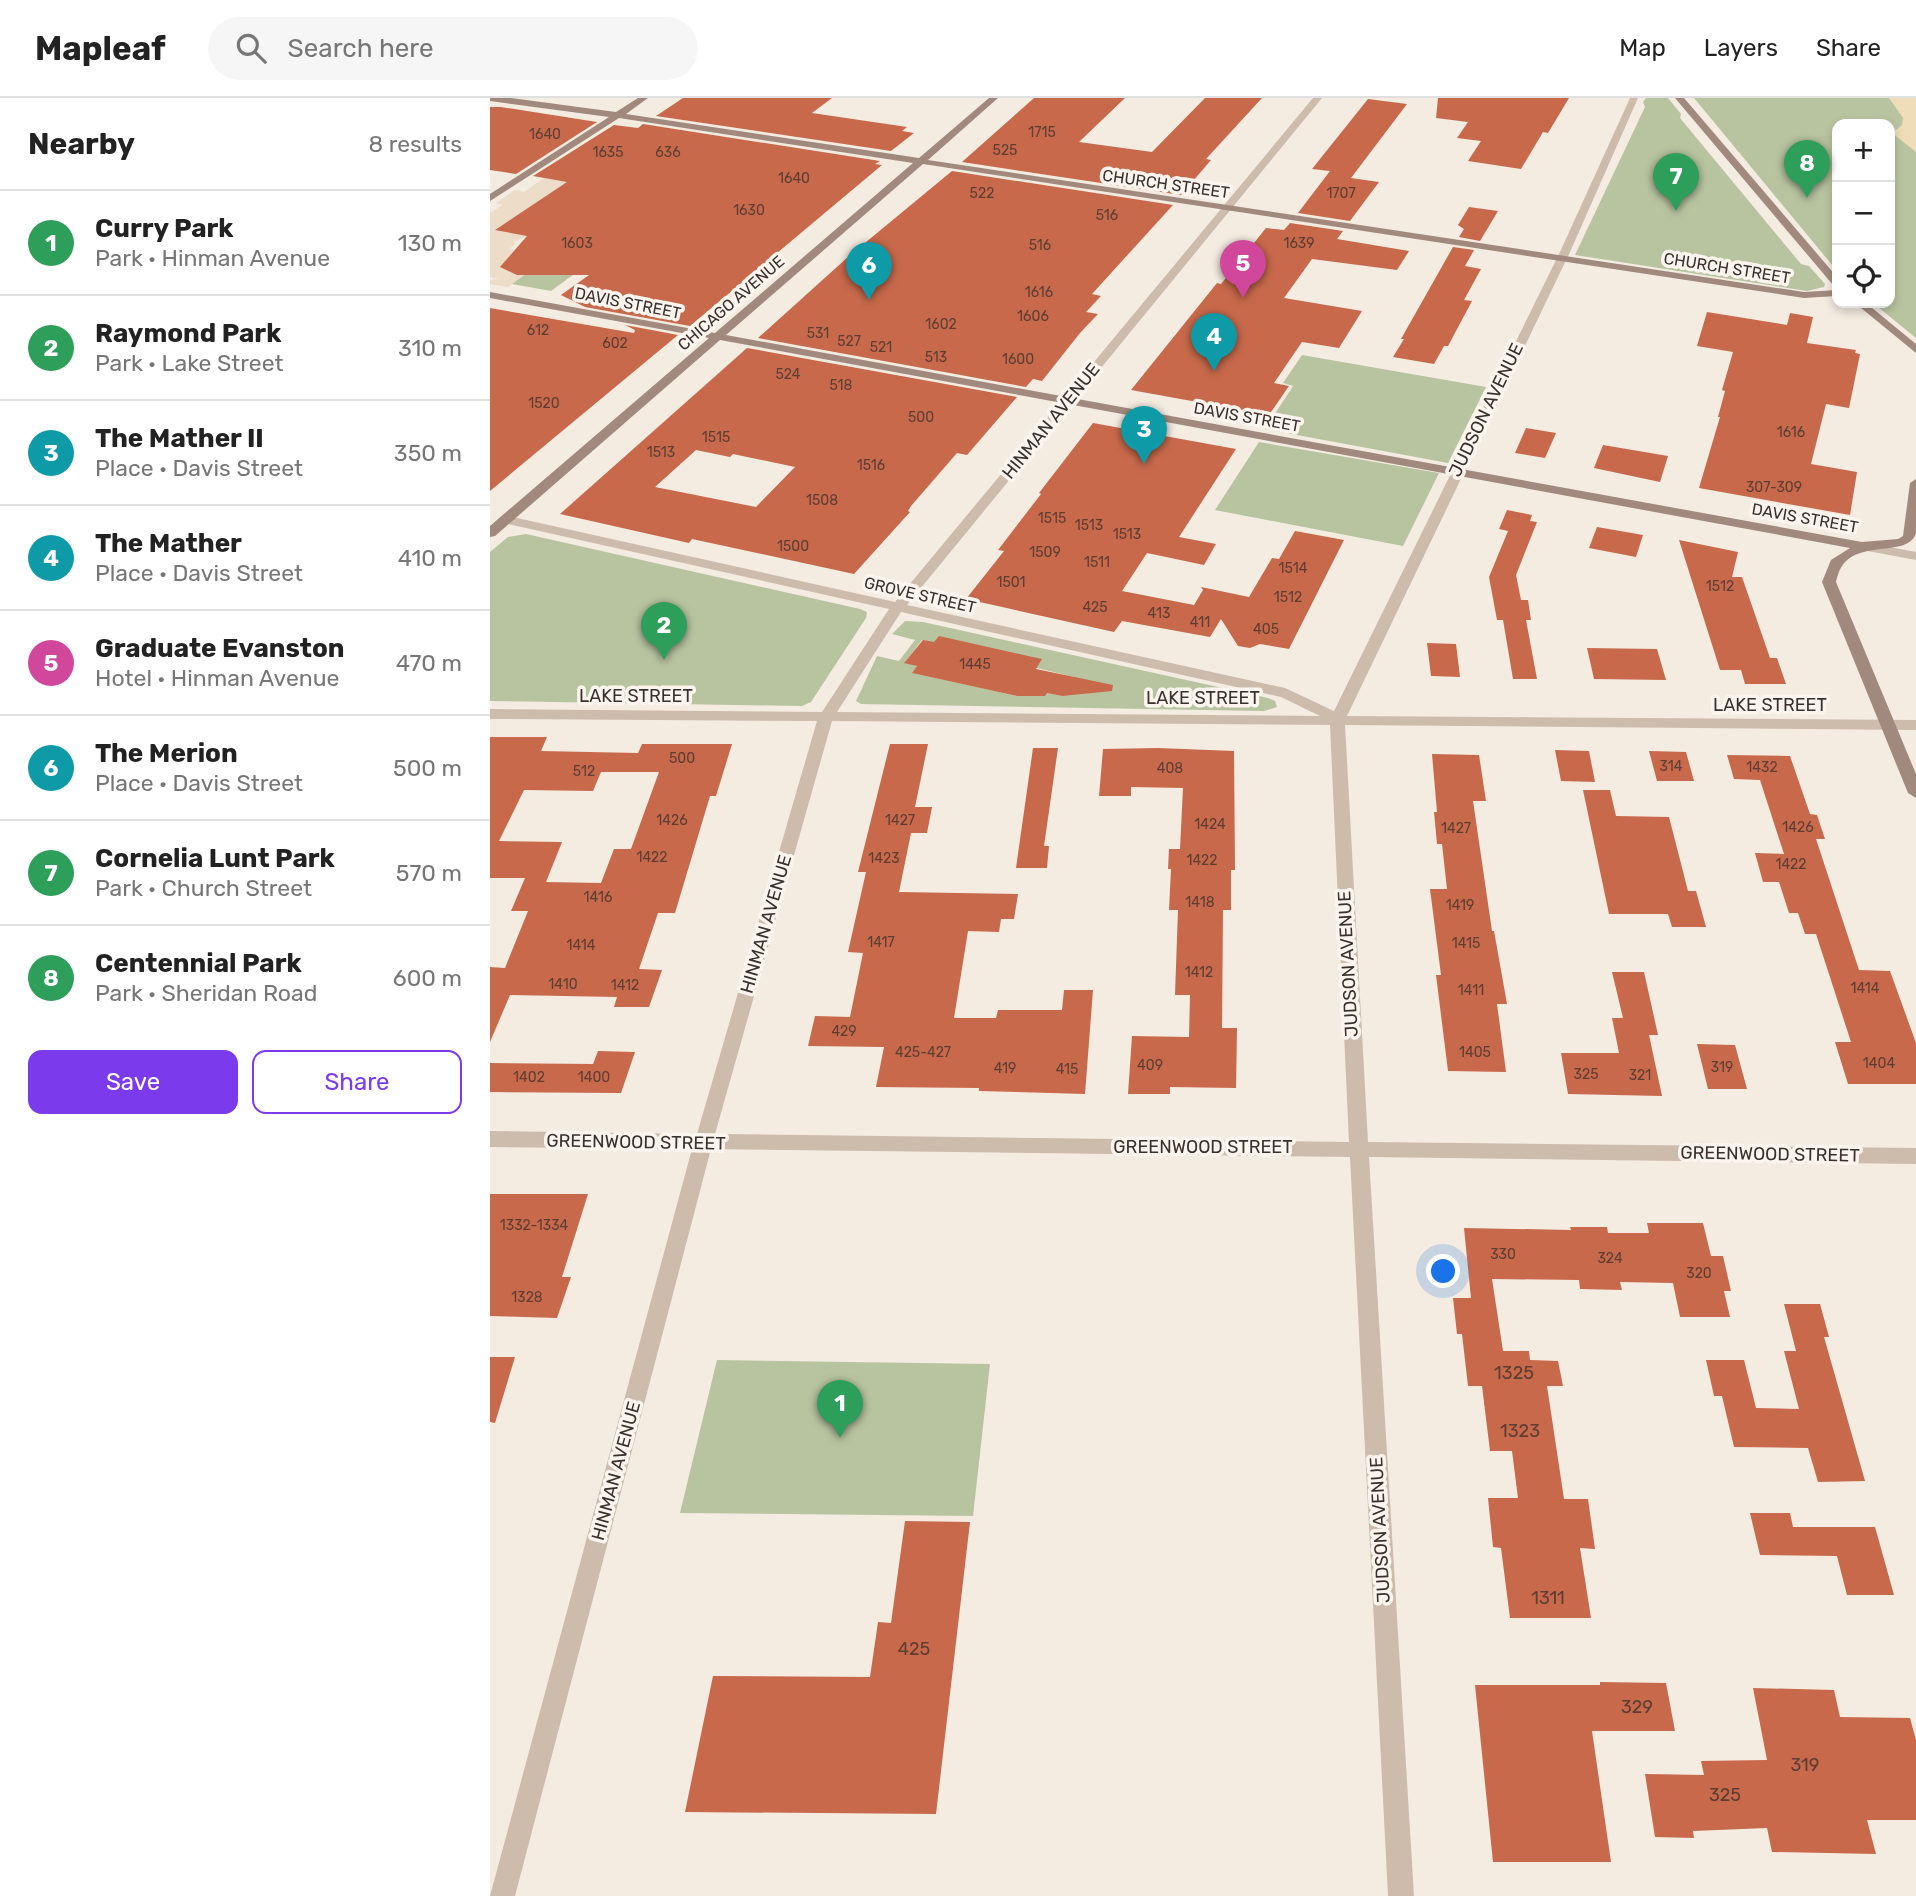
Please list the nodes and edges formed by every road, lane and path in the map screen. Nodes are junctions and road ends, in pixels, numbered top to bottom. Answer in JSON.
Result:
{"nodes":[{"id":1,"x":490,"y":98,"type":"edge"},
{"id":2,"x":644,"y":98,"type":"edge"},
{"id":3,"x":994,"y":98,"type":"edge"},
{"id":4,"x":1318,"y":98,"type":"edge"},
{"id":5,"x":1634,"y":98,"type":"edge"},
{"id":6,"x":1679,"y":98,"type":"edge"},
{"id":7,"x":617,"y":115,"type":"junction"},
{"id":8,"x":919,"y":163,"type":"junction"},
{"id":9,"x":490,"y":198,"type":"edge"},
{"id":10,"x":1226,"y":208,"type":"junction"},
{"id":11,"x":1560,"y":258,"type":"junction"},
{"id":12,"x":1832,"y":277,"type":"edge"},
{"id":13,"x":1832,"y":293,"type":"edge"},
{"id":14,"x":490,"y":295,"type":"edge"},
{"id":15,"x":1866,"y":308,"type":"edge"},
{"id":16,"x":718,"y":338,"type":"junction"},
{"id":17,"x":1916,"y":350,"type":"edge"},
{"id":18,"x":1066,"y":402,"type":"junction"},
{"id":19,"x":1455,"y":472,"type":"junction"},
{"id":20,"x":1916,"y":483,"type":"edge"},
{"id":21,"x":497,"y":518,"type":"edge"},
{"id":22,"x":490,"y":533,"type":"edge"},
{"id":23,"x":1862,"y":546,"type":"junction"},
{"id":24,"x":1916,"y":556,"type":"edge"},
{"id":25,"x":897,"y":608,"type":"junction"},
{"id":26,"x":490,"y":714,"type":"edge"},
{"id":27,"x":826,"y":717,"type":"junction"},
{"id":28,"x":1338,"y":719,"type":"junction"},
{"id":29,"x":1888,"y":725,"type":"junction"},
{"id":30,"x":1916,"y":725,"type":"edge"},
{"id":31,"x":1916,"y":793,"type":"edge"},
{"id":32,"x":490,"y":1139,"type":"edge"},
{"id":33,"x":703,"y":1144,"type":"junction"},
{"id":34,"x":1357,"y":1148,"type":"junction"},
{"id":35,"x":1916,"y":1156,"type":"edge"},
{"id":36,"x":502,"y":1896,"type":"edge"},
{"id":37,"x":1401,"y":1896,"type":"edge"}],
"edges":[{"from":1,"to":7,"type":"main road","name":"CHURCH STREET"},
{"from":2,"to":7,"type":"main road"},
{"from":3,"to":8,"type":"main road","name":"CHICAGO AVENUE"},
{"from":4,"to":10,"type":"street","name":"HINMAN AVENUE"},
{"from":5,"to":11,"type":"street","name":"JUDSON AVENUE"},
{"from":6,"to":12,"type":"main road"},
{"from":7,"to":8,"type":"main road","name":"CHURCH STREET"},
{"from":7,"to":9,"type":"main road"},
{"from":8,"to":10,"type":"main road","name":"CHURCH STREET"},
{"from":8,"to":16,"type":"main road","name":"CHICAGO AVENUE"},
{"from":10,"to":11,"type":"main road","name":"CHURCH STREET"},
{"from":10,"to":18,"type":"street","name":"HINMAN AVENUE"},
{"from":11,"to":13,"type":"main road","name":"CHURCH STREET"},
{"from":11,"to":19,"type":"street","name":"JUDSON AVENUE"},
{"from":14,"to":16,"type":"main road","name":"DAVIS STREET"},
{"from":15,"to":17,"type":"main road"},
{"from":16,"to":18,"type":"main road","name":"DAVIS STREET"},
{"from":16,"to":21,"type":"main road","name":"CHICAGO AVENUE"},
{"from":18,"to":19,"type":"main road","name":"DAVIS STREET"},
{"from":18,"to":25,"type":"street","name":"HINMAN AVENUE"},
{"from":19,"to":23,"type":"main road","name":"DAVIS STREET"},
{"from":19,"to":28,"type":"street","name":"JUDSON AVENUE"},
{"from":20,"to":23,"type":"main road"},
{"from":21,"to":22,"type":"main road","name":"CHICAGO AVENUE"},
{"from":21,"to":25,"type":"street","name":"GROVE STREET"},
{"from":23,"to":24,"type":"street","name":"DAVIS STREET"},
{"from":23,"to":29,"type":"main road"},
{"from":25,"to":27,"type":"street","name":"HINMAN AVENUE"},
{"from":25,"to":28,"type":"street","name":"GROVE STREET"},
{"from":26,"to":27,"type":"street","name":"LAKE STREET"},
{"from":27,"to":28,"type":"street","name":"LAKE STREET"},
{"from":27,"to":33,"type":"street","name":"HINMAN AVENUE"},
{"from":28,"to":29,"type":"street","name":"LAKE STREET"},
{"from":28,"to":34,"type":"street","name":"JUDSON AVENUE"},
{"from":29,"to":30,"type":"street","name":"LAKE STREET"},
{"from":29,"to":31,"type":"main road"},
{"from":32,"to":33,"type":"street","name":"GREENWOOD STREET"},
{"from":33,"to":34,"type":"street","name":"GREENWOOD STREET"},
{"from":33,"to":36,"type":"street","name":"HINMAN AVENUE"},
{"from":34,"to":35,"type":"street","name":"GREENWOOD STREET"},
{"from":34,"to":37,"type":"street","name":"JUDSON AVENUE"}]}
